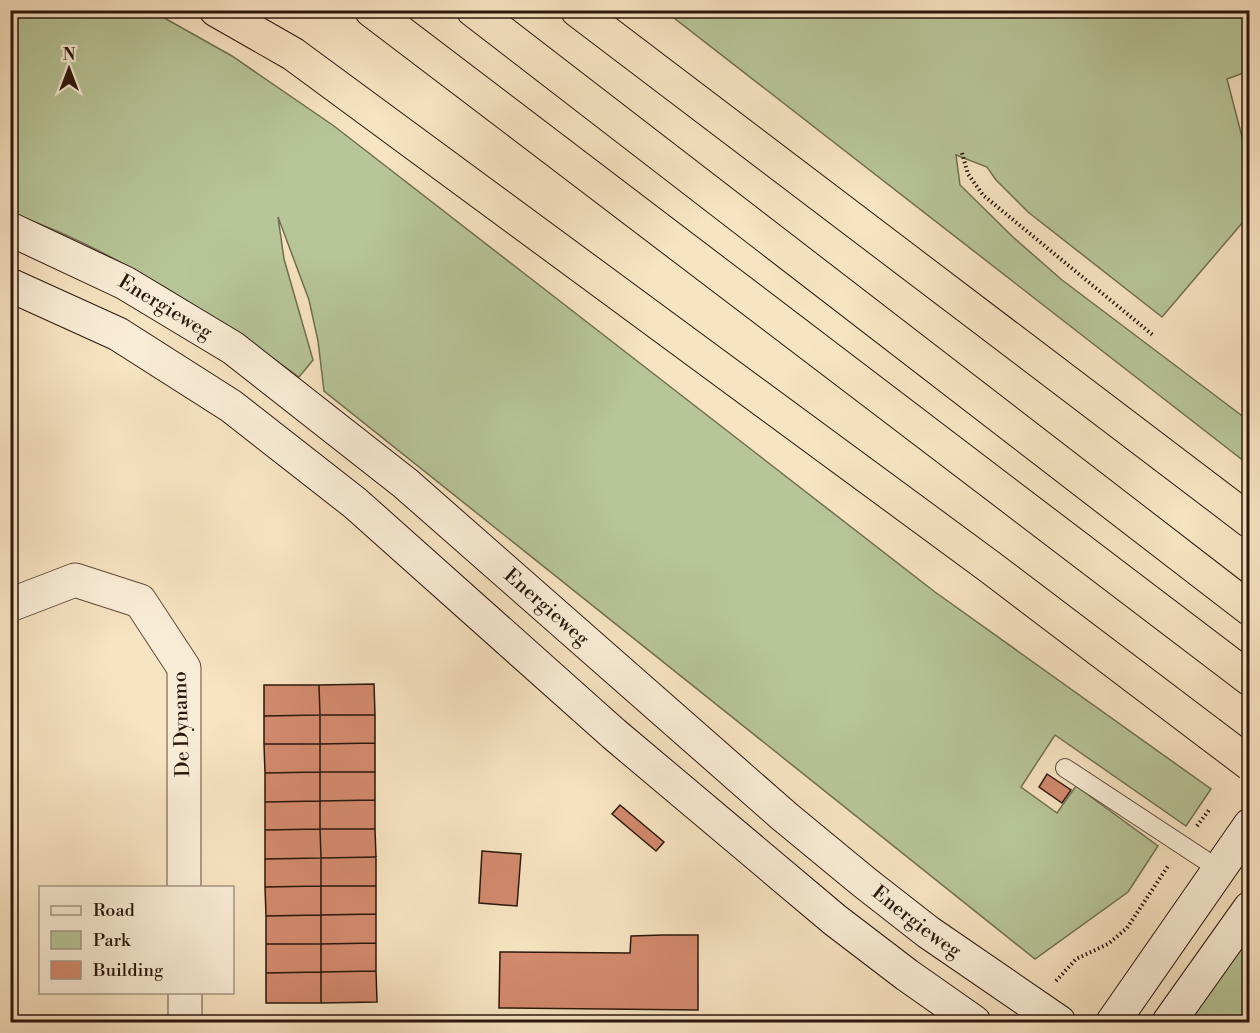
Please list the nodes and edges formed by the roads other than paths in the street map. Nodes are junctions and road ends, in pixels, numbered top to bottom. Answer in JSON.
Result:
{"nodes":[{"id":1,"x":216,"y":10,"type":"edge"},
{"id":2,"x":371,"y":10,"type":"edge"},
{"id":3,"x":473,"y":10,"type":"edge"},
{"id":4,"x":577,"y":10,"type":"edge"},
{"id":5,"x":10,"y":230,"type":"edge"},
{"id":6,"x":10,"y":285,"type":"edge"},
{"id":7,"x":1250,"y":521,"type":"edge"},
{"id":8,"x":10,"y":605,"type":"edge"},
{"id":9,"x":1250,"y":609,"type":"edge"},
{"id":10,"x":1247,"y":677,"type":"edge"},
{"id":11,"x":1250,"y":764,"type":"edge"},
{"id":12,"x":1065,"y":768,"type":"dead end"},
{"id":13,"x":1250,"y":825,"type":"edge"},
{"id":14,"x":1220,"y":870,"type":"junction"},
{"id":15,"x":184,"y":886,"type":"edge"},
{"id":16,"x":1250,"y":908,"type":"edge"},
{"id":17,"x":185,"y":994,"type":"edge"},
{"id":18,"x":1049,"y":1015,"type":"edge"},
{"id":19,"x":185,"y":1023,"type":"edge"},
{"id":20,"x":974,"y":1023,"type":"edge"},
{"id":21,"x":1113,"y":1023,"type":"edge"},
{"id":22,"x":1170,"y":1023,"type":"edge"}],
"edges":[{"from":1,"to":11,"type":"highway","bridge":true},
{"from":2,"to":10,"type":"highway"},
{"from":3,"to":9,"type":"highway"},
{"from":4,"to":7,"type":"highway"},
{"from":5,"to":18,"type":"main road","name":"Energieweg"},
{"from":6,"to":20,"type":"main road"},
{"from":8,"to":15,"type":"main road","name":"De Dynamo"},
{"from":12,"to":14,"type":"lane"},
{"from":13,"to":14,"type":"main road"},
{"from":14,"to":21,"type":"main road"},
{"from":16,"to":22,"type":"main road"},
{"from":17,"to":19,"type":"main road"}]}
